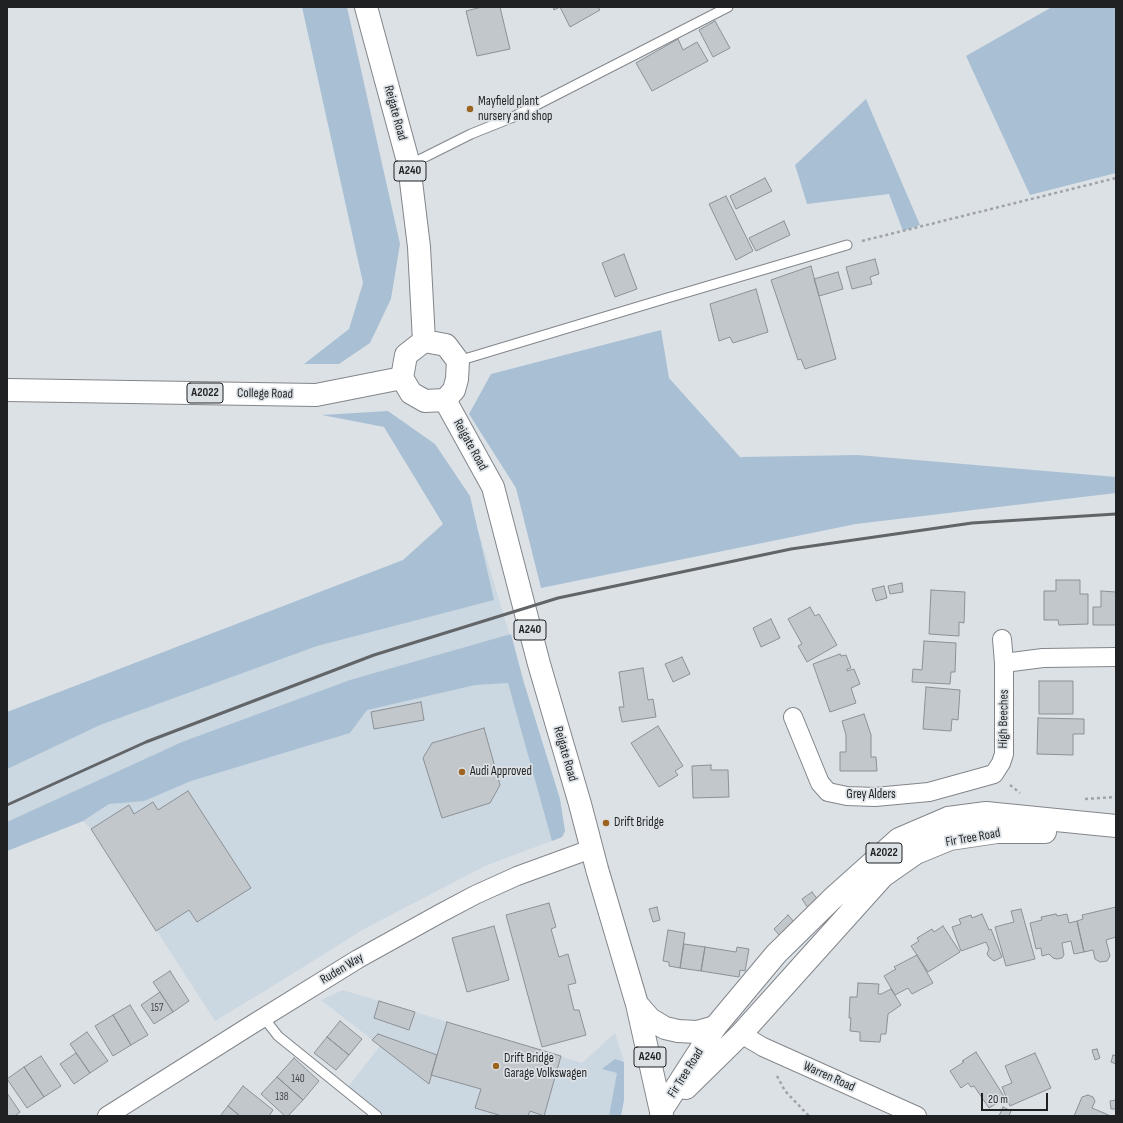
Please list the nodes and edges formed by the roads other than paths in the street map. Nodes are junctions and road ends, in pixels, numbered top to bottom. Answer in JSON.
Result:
{"nodes":[{"id":1,"x":366,"y":7,"type":"edge"},
{"id":2,"x":728,"y":7,"type":"edge"},
{"id":3,"x":409,"y":165,"type":"junction"},
{"id":4,"x":847,"y":245,"type":"road end"},
{"id":5,"x":424,"y":341,"type":"junction"},
{"id":6,"x":458,"y":361,"type":"junction"},
{"id":7,"x":402,"y":378,"type":"junction"},
{"id":8,"x":7,"y":390,"type":"edge"},
{"id":9,"x":445,"y":400,"type":"junction"},
{"id":10,"x":1002,"y":639,"type":"dead end"},
{"id":11,"x":1116,"y":657,"type":"edge"},
{"id":12,"x":1004,"y":663,"type":"junction"},
{"id":13,"x":793,"y":717,"type":"dead end"},
{"id":14,"x":994,"y":774,"type":"joint"},
{"id":15,"x":1116,"y":826,"type":"edge"},
{"id":16,"x":1116,"y":832,"type":"edge"},
{"id":17,"x":591,"y":849,"type":"junction"},
{"id":18,"x":637,"y":1004,"type":"junction"},
{"id":19,"x":264,"y":1018,"type":"junction"},
{"id":20,"x":715,"y":1027,"type":"junction"},
{"id":21,"x":741,"y":1034,"type":"junction"},
{"id":22,"x":662,"y":1114,"type":"edge"},
{"id":23,"x":107,"y":1116,"type":"edge"},
{"id":24,"x":377,"y":1116,"type":"edge"},
{"id":25,"x":917,"y":1116,"type":"edge"}],
"edges":[{"from":1,"to":3,"type":"main road","name":"Reigate Road","number":"A240"},
{"from":2,"to":3,"type":"lane"},
{"from":3,"to":5,"type":"main road","name":"Reigate Road","number":"A240"},
{"from":4,"to":6,"type":"lane"},
{"from":5,"to":6,"type":"main road"},
{"from":5,"to":7,"type":"main road"},
{"from":6,"to":9,"type":"main road"},
{"from":7,"to":8,"type":"main road","name":"College Road","number":"A2022"},
{"from":7,"to":9,"type":"main road"},
{"from":9,"to":17,"type":"main road","name":"Reigate Road","number":"A240"},
{"from":10,"to":12,"type":"street","name":"High Beeches"},
{"from":11,"to":12,"type":"street"},
{"from":12,"to":14,"type":"street","name":"High Beeches"},
{"from":13,"to":14,"type":"street","name":"Grey Alders"},
{"from":15,"to":20,"type":"main road","name":"Fir Tree Road","number":"A2022"},
{"from":16,"to":21,"type":"main road","name":"Fir Tree Road","number":"A2022"},
{"from":17,"to":18,"type":"main road","name":"Reigate Road","number":"A240"},
{"from":17,"to":19,"type":"street","name":"Ruden Way"},
{"from":18,"to":20,"type":"main road"},
{"from":18,"to":22,"type":"main road","name":"Reigate Road","number":"A240"},
{"from":19,"to":23,"type":"street","name":"Ruden Way"},
{"from":19,"to":24,"type":"lane"},
{"from":20,"to":22,"type":"main road","name":"Fir Tree Road","number":"A2022"},
{"from":21,"to":22,"type":"main road","name":"Fir Tree Road","number":"A2022"},
{"from":21,"to":25,"type":"street","name":"Warren Road"}]}
